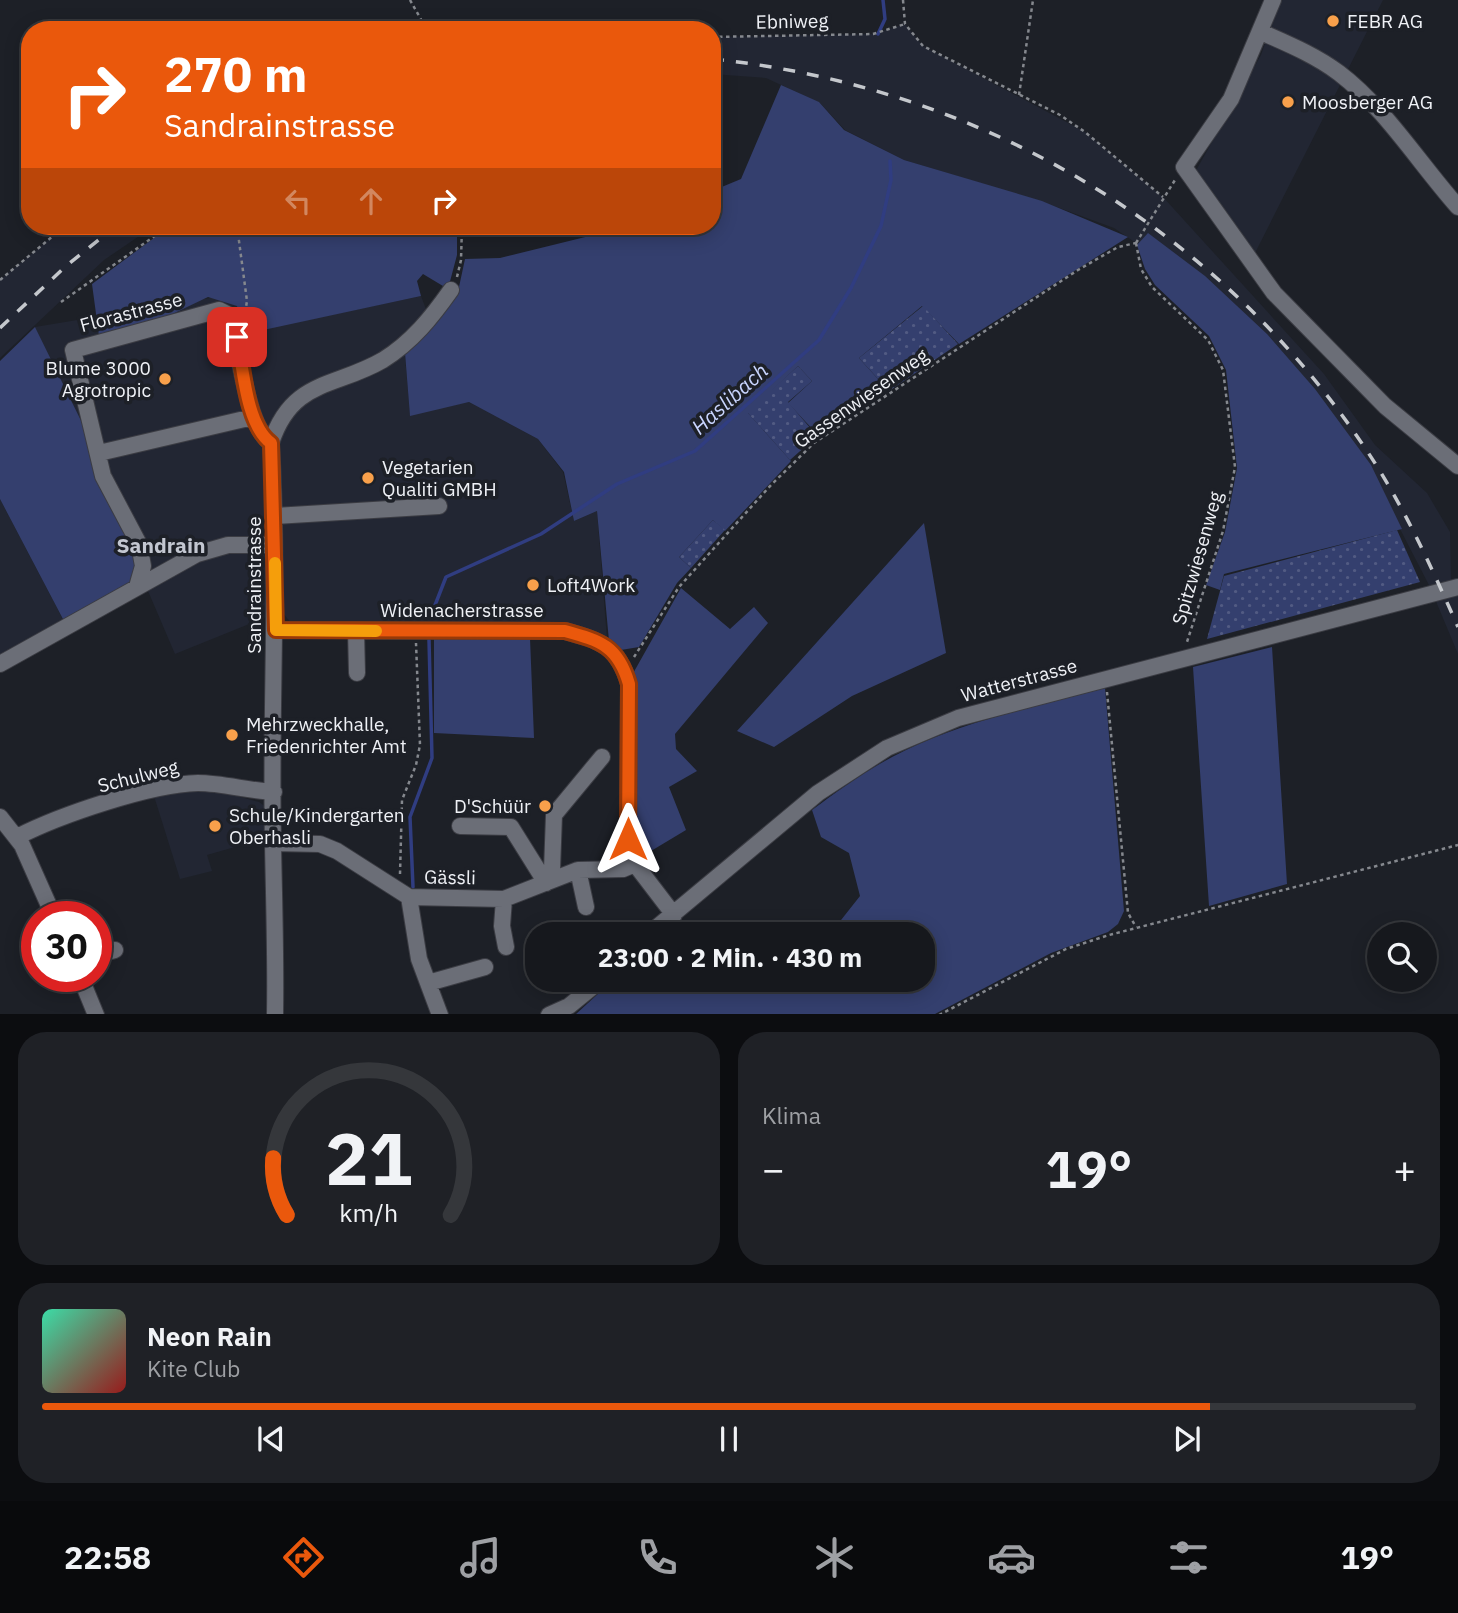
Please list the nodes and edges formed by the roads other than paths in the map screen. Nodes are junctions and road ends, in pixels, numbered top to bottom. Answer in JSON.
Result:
{"nodes":[{"id":1,"x":1273,"y":0,"type":"edge"},
{"id":2,"x":1261,"y":32,"type":"junction"},
{"id":3,"x":1458,"y":207,"type":"edge"},
{"id":4,"x":451,"y":290,"type":"road end"},
{"id":5,"x":253,"y":417,"type":"junction"},
{"id":6,"x":271,"y":443,"type":"junction"},
{"id":7,"x":99,"y":453,"type":"junction"},
{"id":8,"x":1458,"y":466,"type":"edge"},
{"id":9,"x":439,"y":506,"type":"dead end"},
{"id":10,"x":275,"y":516,"type":"junction"},
{"id":11,"x":274,"y":545,"type":"junction"},
{"id":12,"x":137,"y":587,"type":"junction"},
{"id":13,"x":1458,"y":587,"type":"edge"},
{"id":14,"x":276,"y":630,"type":"junction"},
{"id":15,"x":356,"y":631,"type":"junction"},
{"id":16,"x":0,"y":664,"type":"edge"},
{"id":17,"x":357,"y":673,"type":"dead end"},
{"id":18,"x":602,"y":757,"type":"dead end"},
{"id":19,"x":274,"y":792,"type":"junction"},
{"id":20,"x":1,"y":820,"type":"edge"},
{"id":21,"x":460,"y":826,"type":"dead end"},
{"id":22,"x":17,"y":837,"type":"junction"},
{"id":23,"x":272,"y":843,"type":"junction"},
{"id":24,"x":635,"y":864,"type":"junction"},
{"id":25,"x":578,"y":870,"type":"junction"},
{"id":26,"x":550,"y":881,"type":"junction"},
{"id":27,"x":404,"y":894,"type":"junction"},
{"id":28,"x":504,"y":899,"type":"junction"},
{"id":29,"x":47,"y":901,"type":"edge"},
{"id":30,"x":586,"y":907,"type":"dead end"},
{"id":31,"x":674,"y":915,"type":"junction"},
{"id":32,"x":665,"y":922,"type":"edge"},
{"id":33,"x":506,"y":947,"type":"dead end"},
{"id":34,"x":115,"y":950,"type":"dead end"},
{"id":35,"x":112,"y":951,"type":"edge"},
{"id":36,"x":485,"y":967,"type":"dead end"},
{"id":37,"x":428,"y":984,"type":"junction"},
{"id":38,"x":87,"y":992,"type":"edge"},
{"id":39,"x":587,"y":992,"type":"edge"},
{"id":40,"x":96,"y":1014,"type":"edge"},
{"id":41,"x":275,"y":1014,"type":"edge"},
{"id":42,"x":440,"y":1014,"type":"edge"},
{"id":43,"x":552,"y":1014,"type":"edge"}],
"edges":[{"from":1,"to":2,"type":"street"},
{"from":2,"to":3,"type":"street"},
{"from":2,"to":8,"type":"street"},
{"from":4,"to":6,"type":"street"},
{"from":5,"to":6,"type":"street","name":"Florastrasse"},
{"from":5,"to":7,"type":"street"},
{"from":5,"to":7,"type":"street","name":"Florastrasse"},
{"from":6,"to":10,"type":"street","name":"Sandrainstrasse"},
{"from":7,"to":12,"type":"street","name":"Florastrasse"},
{"from":9,"to":10,"type":"street"},
{"from":10,"to":11,"type":"street","name":"Sandrainstrasse"},
{"from":11,"to":12,"type":"street"},
{"from":11,"to":14,"type":"street","name":"Sandrainstrasse"},
{"from":12,"to":16,"type":"street"},
{"from":13,"to":31,"type":"street","name":"Watterstrasse"},
{"from":14,"to":15,"type":"street","name":"Widenacherstrasse"},
{"from":14,"to":19,"type":"street","name":"Sandrainstrasse"},
{"from":15,"to":17,"type":"street"},
{"from":15,"to":24,"type":"street","name":"Widenacherstrasse"},
{"from":18,"to":26,"type":"street"},
{"from":19,"to":22,"type":"street","name":"Schulweg"},
{"from":19,"to":23,"type":"street","name":"Sandrainstrasse"},
{"from":20,"to":22,"type":"street"},
{"from":21,"to":26,"type":"street"},
{"from":22,"to":29,"type":"street"},
{"from":23,"to":27,"type":"street","name":"Gässli"},
{"from":23,"to":41,"type":"street","name":"Sandrainstrasse"},
{"from":24,"to":25,"type":"street","name":"Gässli"},
{"from":24,"to":31,"type":"street"},
{"from":25,"to":26,"type":"street","name":"Gässli"},
{"from":25,"to":30,"type":"street"},
{"from":26,"to":28,"type":"street","name":"Gässli"},
{"from":27,"to":28,"type":"street","name":"Gässli"},
{"from":27,"to":37,"type":"street"},
{"from":28,"to":33,"type":"street"},
{"from":31,"to":32,"type":"street","name":"Watterstrasse"},
{"from":34,"to":35,"type":"street"},
{"from":36,"to":37,"type":"street"},
{"from":37,"to":42,"type":"street"},
{"from":38,"to":40,"type":"street"},
{"from":39,"to":43,"type":"street"}]}
